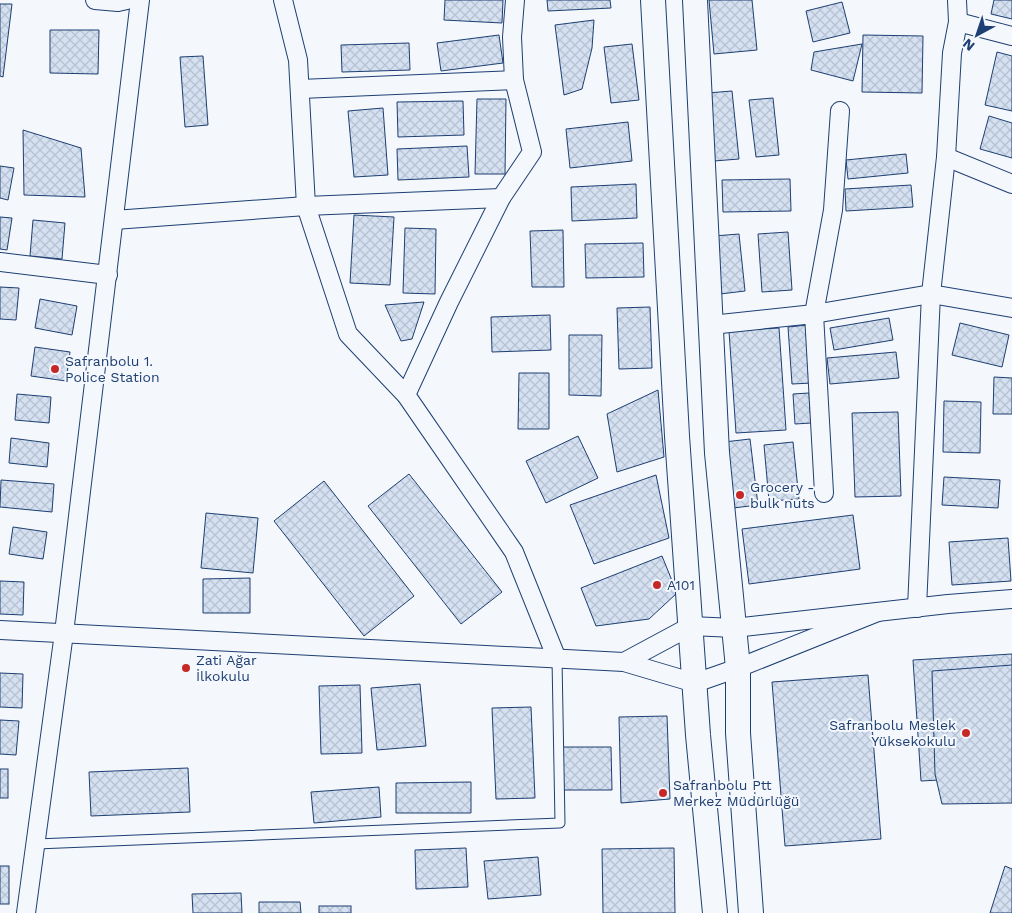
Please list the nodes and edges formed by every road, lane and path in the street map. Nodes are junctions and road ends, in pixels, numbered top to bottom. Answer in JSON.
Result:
{"nodes":[{"id":1,"x":96,"y":0,"type":"edge"},
{"id":2,"x":127,"y":0,"type":"edge"},
{"id":3,"x":140,"y":0,"type":"edge"},
{"id":4,"x":283,"y":0,"type":"edge"},
{"id":5,"x":515,"y":0,"type":"edge"},
{"id":6,"x":653,"y":0,"type":"edge"},
{"id":7,"x":696,"y":0,"type":"edge"},
{"id":8,"x":957,"y":0,"type":"edge"},
{"id":9,"x":958,"y":22,"type":"junction"},
{"id":10,"x":1012,"y":36,"type":"edge"},
{"id":11,"x":514,"y":80,"type":"junction"},
{"id":12,"x":300,"y":88,"type":"junction"},
{"id":13,"x":840,"y":111,"type":"dead end"},
{"id":14,"x":946,"y":157,"type":"junction"},
{"id":15,"x":1012,"y":184,"type":"edge"},
{"id":16,"x":501,"y":198,"type":"junction"},
{"id":17,"x":306,"y":206,"type":"junction"},
{"id":18,"x":114,"y":220,"type":"junction"},
{"id":19,"x":0,"y":262,"type":"edge"},
{"id":20,"x":108,"y":275,"type":"junction"},
{"id":21,"x":931,"y":294,"type":"junction"},
{"id":22,"x":1012,"y":308,"type":"edge"},
{"id":23,"x":814,"y":314,"type":"junction"},
{"id":24,"x":711,"y":325,"type":"junction"},
{"id":25,"x":406,"y":396,"type":"junction"},
{"id":26,"x":824,"y":493,"type":"dead end"},
{"id":27,"x":1012,"y":599,"type":"edge"},
{"id":28,"x":916,"y":608,"type":"junction"},
{"id":29,"x":878,"y":612,"type":"junction"},
{"id":30,"x":691,"y":626,"type":"junction"},
{"id":31,"x":734,"y":628,"type":"junction"},
{"id":32,"x":0,"y":630,"type":"edge"},
{"id":33,"x":64,"y":633,"type":"junction"},
{"id":34,"x":557,"y":659,"type":"junction"},
{"id":35,"x":624,"y":662,"type":"junction"},
{"id":36,"x":738,"y":668,"type":"junction"},
{"id":37,"x":695,"y":683,"type":"junction"},
{"id":38,"x":36,"y":844,"type":"junction"},
{"id":39,"x":26,"y":913,"type":"edge"},
{"id":40,"x":715,"y":913,"type":"edge"},
{"id":41,"x":751,"y":913,"type":"edge"}],
"edges":[{"from":1,"to":2,"type":"street"},
{"from":3,"to":18,"type":"street"},
{"from":4,"to":12,"type":"street"},
{"from":5,"to":11,"type":"street"},
{"from":6,"to":30,"type":"street"},
{"from":7,"to":24,"type":"street"},
{"from":8,"to":9,"type":"street"},
{"from":9,"to":10,"type":"street"},
{"from":9,"to":14,"type":"street"},
{"from":11,"to":12,"type":"street"},
{"from":11,"to":16,"type":"street"},
{"from":12,"to":17,"type":"street"},
{"from":13,"to":23,"type":"street"},
{"from":14,"to":15,"type":"street"},
{"from":14,"to":21,"type":"street"},
{"from":16,"to":17,"type":"street"},
{"from":16,"to":25,"type":"street"},
{"from":17,"to":18,"type":"street"},
{"from":17,"to":25,"type":"street"},
{"from":18,"to":20,"type":"street"},
{"from":19,"to":20,"type":"street"},
{"from":20,"to":33,"type":"street"},
{"from":21,"to":22,"type":"street"},
{"from":21,"to":23,"type":"street"},
{"from":21,"to":28,"type":"street"},
{"from":23,"to":24,"type":"street"},
{"from":23,"to":26,"type":"street"},
{"from":24,"to":31,"type":"street"},
{"from":25,"to":34,"type":"street"},
{"from":27,"to":28,"type":"street"},
{"from":28,"to":29,"type":"street"},
{"from":29,"to":31,"type":"street"},
{"from":29,"to":36,"type":"street"},
{"from":30,"to":31,"type":"street"},
{"from":30,"to":35,"type":"street"},
{"from":30,"to":37,"type":"street"},
{"from":31,"to":36,"type":"street"},
{"from":32,"to":33,"type":"street"},
{"from":33,"to":34,"type":"street"},
{"from":33,"to":38,"type":"street"},
{"from":34,"to":35,"type":"street"},
{"from":34,"to":38,"type":"lane"},
{"from":35,"to":37,"type":"street"},
{"from":36,"to":37,"type":"street"},
{"from":36,"to":41,"type":"street"},
{"from":37,"to":40,"type":"street"},
{"from":38,"to":39,"type":"street"}]}
